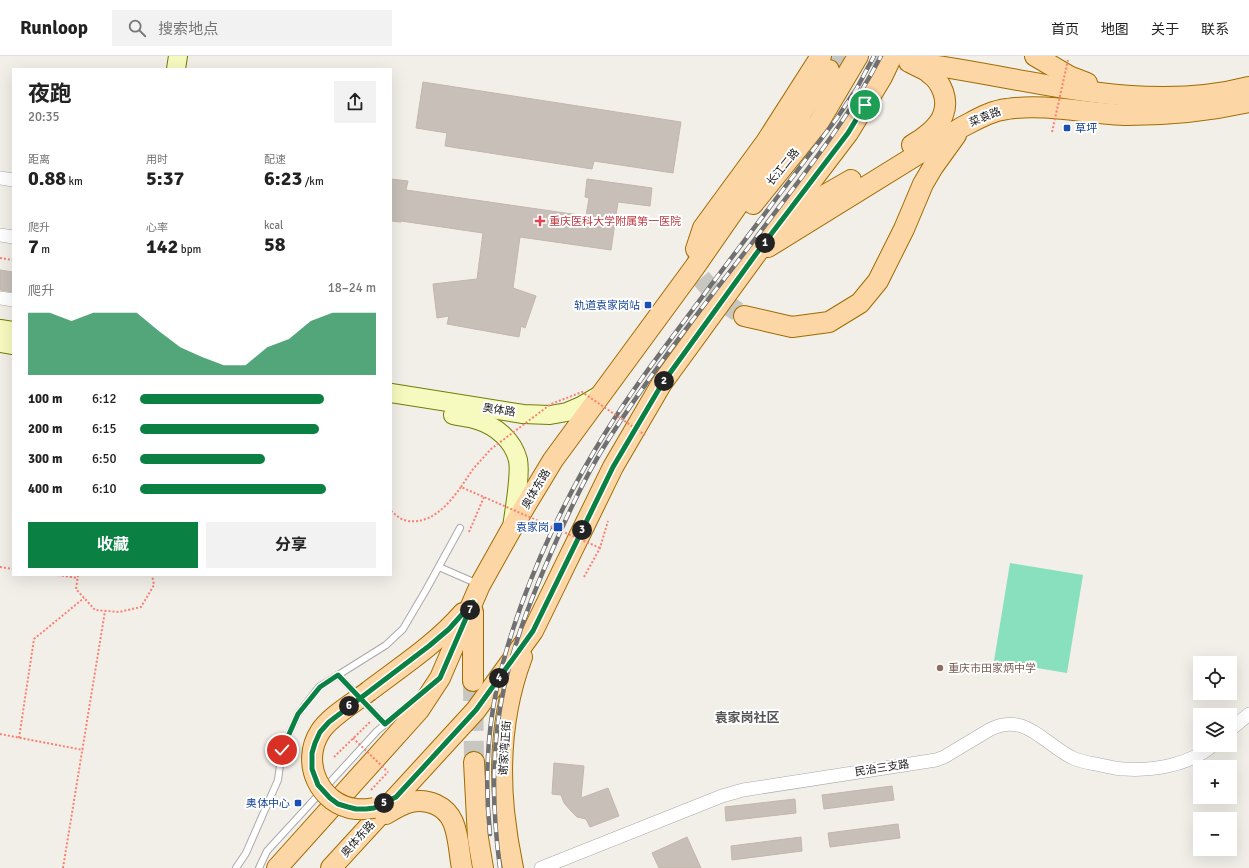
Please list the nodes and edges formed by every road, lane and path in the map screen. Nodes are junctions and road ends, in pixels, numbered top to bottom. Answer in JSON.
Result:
{"nodes":[{"id":1,"x":178,"y":56,"type":"edge"},
{"id":2,"x":858,"y":56,"type":"edge"},
{"id":3,"x":1035,"y":56,"type":"edge"},
{"id":4,"x":900,"y":59,"type":"edge"},
{"id":5,"x":1068,"y":60,"type":"dead end"},
{"id":6,"x":825,"y":63,"type":"tunnel mouth"},
{"id":7,"x":176,"y":68,"type":"edge"},
{"id":8,"x":1249,"y":87,"type":"edge"},
{"id":9,"x":1121,"y":95,"type":"junction"},
{"id":10,"x":1249,"y":102,"type":"edge"},
{"id":11,"x":962,"y":127,"type":"junction"},
{"id":12,"x":1052,"y":132,"type":"dead end"},
{"id":13,"x":0,"y":178,"type":"edge"},
{"id":14,"x":12,"y":180,"type":"edge"},
{"id":15,"x":784,"y":219,"type":"junction"},
{"id":16,"x":0,"y":235,"type":"edge"},
{"id":17,"x":12,"y":237,"type":"edge"},
{"id":18,"x":756,"y":254,"type":"junction"},
{"id":19,"x":0,"y":258,"type":"edge"},
{"id":20,"x":695,"y":259,"type":"junction"},
{"id":21,"x":12,"y":260,"type":"edge"},
{"id":22,"x":0,"y":298,"type":"edge"},
{"id":23,"x":12,"y":300,"type":"edge"},
{"id":24,"x":744,"y":316,"type":"tunnel mouth"},
{"id":25,"x":0,"y":329,"type":"edge"},
{"id":26,"x":12,"y":331,"type":"edge"},
{"id":27,"x":0,"y":343,"type":"edge"},
{"id":28,"x":12,"y":345,"type":"edge"},
{"id":29,"x":392,"y":393,"type":"edge"},
{"id":30,"x":602,"y":393,"type":"junction"},
{"id":31,"x":392,"y":406,"type":"edge"},
{"id":32,"x":645,"y":434,"type":"dead end"},
{"id":33,"x":461,"y":487,"type":"junction"},
{"id":34,"x":484,"y":497,"type":"junction"},
{"id":35,"x":392,"y":512,"type":"edge"},
{"id":36,"x":608,"y":521,"type":"dead end"},
{"id":37,"x":460,"y":528,"type":"dead end"},
{"id":38,"x":512,"y":528,"type":"junction"},
{"id":39,"x":466,"y":536,"type":"dead end"},
{"id":40,"x":600,"y":548,"type":"junction"},
{"id":41,"x":0,"y":567,"type":"edge"},
{"id":42,"x":439,"y":567,"type":"junction"},
{"id":43,"x":12,"y":569,"type":"edge"},
{"id":44,"x":78,"y":576,"type":"edge"},
{"id":45,"x":152,"y":576,"type":"edge"},
{"id":46,"x":584,"y":577,"type":"dead end"},
{"id":47,"x":477,"y":594,"type":"junction"},
{"id":48,"x":84,"y":598,"type":"junction"},
{"id":49,"x":105,"y":611,"type":"junction"},
{"id":50,"x":533,"y":631,"type":"junction"},
{"id":51,"x":338,"y":675,"type":"junction"},
{"id":52,"x":440,"y":678,"type":"junction"},
{"id":53,"x":473,"y":681,"type":"tunnel mouth"},
{"id":54,"x":1249,"y":714,"type":"edge"},
{"id":55,"x":370,"y":722,"type":"dead end"},
{"id":56,"x":385,"y":724,"type":"junction"},
{"id":57,"x":1237,"y":724,"type":"edge"},
{"id":58,"x":0,"y":734,"type":"edge"},
{"id":59,"x":19,"y":738,"type":"junction"},
{"id":60,"x":353,"y":738,"type":"junction"},
{"id":61,"x":82,"y":750,"type":"junction"},
{"id":62,"x":1204,"y":752,"type":"edge"},
{"id":63,"x":334,"y":757,"type":"dead end"},
{"id":64,"x":474,"y":762,"type":"tunnel mouth"},
{"id":65,"x":374,"y":806,"type":"junction"},
{"id":66,"x":63,"y":868,"type":"edge"},
{"id":67,"x":236,"y":868,"type":"edge"},
{"id":68,"x":259,"y":868,"type":"edge"},
{"id":69,"x":277,"y":868,"type":"edge"},
{"id":70,"x":331,"y":868,"type":"edge"},
{"id":71,"x":462,"y":868,"type":"edge"},
{"id":72,"x":483,"y":868,"type":"edge"},
{"id":73,"x":512,"y":868,"type":"edge"},
{"id":74,"x":541,"y":868,"type":"edge"}],
"edges":[{"from":1,"to":7,"type":"main road"},
{"from":2,"to":20,"type":"main road","name":"长江二路"},
{"from":3,"to":9,"type":"main road"},
{"from":4,"to":9,"type":"main road"},
{"from":4,"to":15,"type":"main road"},
{"from":4,"to":15,"type":"main road"},
{"from":5,"to":12,"type":"path","bridge":true},
{"from":6,"to":20,"type":"main road"},
{"from":8,"to":9,"type":"main road"},
{"from":10,"to":11,"type":"main road","name":"菜袁路"},
{"from":11,"to":18,"type":"main road","name":"菜袁路"},
{"from":11,"to":24,"type":"main road"},
{"from":13,"to":14,"type":"street"},
{"from":15,"to":18,"type":"main road"},
{"from":16,"to":17,"type":"street"},
{"from":18,"to":50,"type":"main road"},
{"from":19,"to":21,"type":"path"},
{"from":20,"to":30,"type":"main road","name":"奥体东路"},
{"from":22,"to":23,"type":"street"},
{"from":25,"to":26,"type":"main road"},
{"from":27,"to":28,"type":"main road"},
{"from":29,"to":30,"type":"main road","name":"奥体路"},
{"from":30,"to":38,"type":"main road","name":"奥体东路"},
{"from":31,"to":38,"type":"main road","name":"奥体路"},
{"from":32,"to":33,"type":"path","bridge":true},
{"from":33,"to":34,"type":"path","bridge":true},
{"from":33,"to":35,"type":"path","bridge":true},
{"from":34,"to":39,"type":"path"},
{"from":34,"to":40,"type":"path","bridge":true},
{"from":36,"to":40,"type":"path"},
{"from":37,"to":42,"type":"lane"},
{"from":38,"to":47,"type":"main road","name":"奥体东路"},
{"from":40,"to":46,"type":"path"},
{"from":41,"to":43,"type":"path"},
{"from":42,"to":47,"type":"lane"},
{"from":42,"to":51,"type":"lane"},
{"from":44,"to":48,"type":"path"},
{"from":45,"to":49,"type":"path"},
{"from":47,"to":52,"type":"main road","name":"奥体东路"},
{"from":47,"to":53,"type":"main road"},
{"from":47,"to":65,"type":"main road","bridge":true},
{"from":48,"to":49,"type":"path"},
{"from":48,"to":59,"type":"path"},
{"from":49,"to":61,"type":"path"},
{"from":50,"to":65,"type":"main road"},
{"from":50,"to":73,"type":"main road","name":"谢家湾正街"},
{"from":51,"to":56,"type":"lane"},
{"from":51,"to":67,"type":"lane"},
{"from":52,"to":56,"type":"lane"},
{"from":52,"to":69,"type":"main road","name":"奥体东路"},
{"from":54,"to":57,"type":"street"},
{"from":55,"to":60,"type":"path"},
{"from":56,"to":68,"type":"lane"},
{"from":58,"to":59,"type":"path"},
{"from":59,"to":61,"type":"path"},
{"from":60,"to":63,"type":"path"},
{"from":60,"to":65,"type":"path","bridge":true},
{"from":61,"to":66,"type":"path"},
{"from":62,"to":74,"type":"street","name":"民治三支路"},
{"from":64,"to":72,"type":"main road"},
{"from":65,"to":70,"type":"main road","name":"奥体东路"},
{"from":65,"to":71,"type":"main road"}]}
